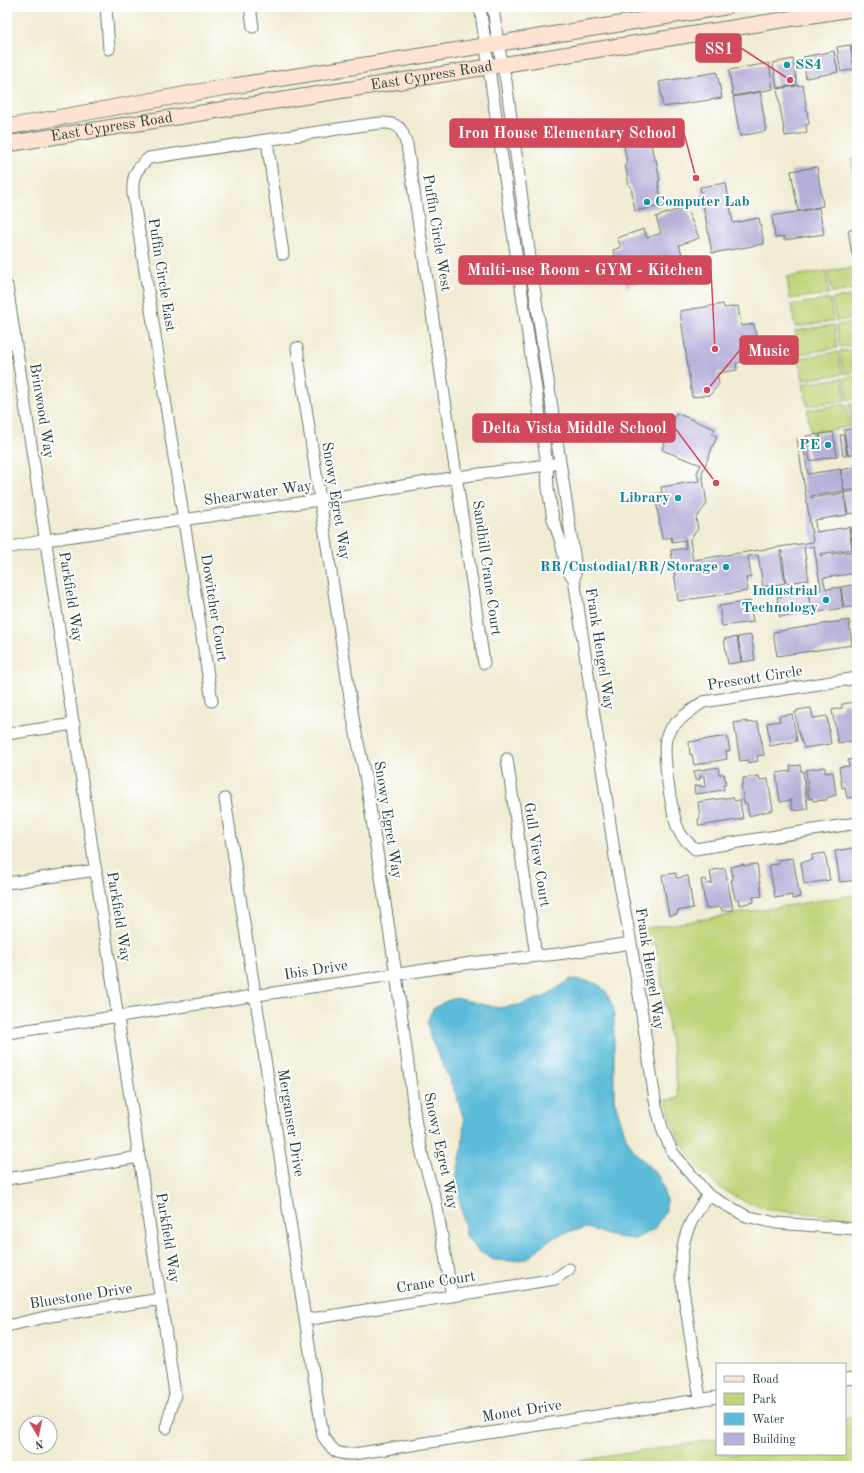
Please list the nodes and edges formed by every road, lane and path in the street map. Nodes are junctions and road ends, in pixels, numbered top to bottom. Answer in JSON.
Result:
{"nodes":[{"id":1,"x":106,"y":7,"type":"edge"},
{"id":2,"x":250,"y":7,"type":"edge"},
{"id":3,"x":480,"y":7,"type":"edge"},
{"id":4,"x":493,"y":7,"type":"edge"},
{"id":5,"x":725,"y":7,"type":"edge"},
{"id":6,"x":857,"y":8,"type":"edge"},
{"id":7,"x":253,"y":27,"type":"dead end"},
{"id":8,"x":492,"y":45,"type":"junction"},
{"id":9,"x":109,"y":49,"type":"dead end"},
{"id":10,"x":495,"y":66,"type":"junction"},
{"id":11,"x":7,"y":127,"type":"edge"},
{"id":12,"x":266,"y":140,"type":"junction"},
{"id":13,"x":7,"y":144,"type":"edge"},
{"id":14,"x":283,"y":254,"type":"dead end"},
{"id":15,"x":7,"y":286,"type":"edge"},
{"id":16,"x":297,"y":348,"type":"dead end"},
{"id":17,"x":561,"y":464,"type":"junction"},
{"id":18,"x":547,"y":465,"type":"junction"},
{"id":19,"x":457,"y":477,"type":"junction"},
{"id":20,"x":320,"y":500,"type":"junction"},
{"id":21,"x":184,"y":520,"type":"junction"},
{"id":22,"x":46,"y":540,"type":"junction"},
{"id":23,"x":7,"y":548,"type":"edge"},
{"id":24,"x":574,"y":579,"type":"junction"},
{"id":25,"x":484,"y":663,"type":"dead end"},
{"id":26,"x":857,"y":678,"type":"edge"},
{"id":27,"x":212,"y":701,"type":"dead end"},
{"id":28,"x":74,"y":724,"type":"junction"},
{"id":29,"x":7,"y":734,"type":"edge"},
{"id":30,"x":507,"y":759,"type":"dead end"},
{"id":31,"x":226,"y":799,"type":"dead end"},
{"id":32,"x":857,"y":823,"type":"edge"},
{"id":33,"x":96,"y":870,"type":"junction"},
{"id":34,"x":7,"y":883,"type":"edge"},
{"id":35,"x":631,"y":943,"type":"junction"},
{"id":36,"x":536,"y":956,"type":"junction"},
{"id":37,"x":396,"y":974,"type":"junction"},
{"id":38,"x":256,"y":996,"type":"junction"},
{"id":39,"x":118,"y":1016,"type":"junction"},
{"id":40,"x":7,"y":1033,"type":"edge"},
{"id":41,"x":139,"y":1157,"type":"junction"},
{"id":42,"x":7,"y":1180,"type":"edge"},
{"id":43,"x":708,"y":1195,"type":"junction"},
{"id":44,"x":857,"y":1229,"type":"edge"},
{"id":45,"x":569,"y":1269,"type":"dead end"},
{"id":46,"x":452,"y":1296,"type":"junction"},
{"id":47,"x":161,"y":1299,"type":"junction"},
{"id":48,"x":305,"y":1320,"type":"junction"},
{"id":49,"x":7,"y":1326,"type":"edge"},
{"id":50,"x":857,"y":1378,"type":"edge"},
{"id":51,"x":846,"y":1379,"type":"edge"},
{"id":52,"x":716,"y":1397,"type":"edge"},
{"id":53,"x":700,"y":1399,"type":"junction"},
{"id":54,"x":166,"y":1428,"type":"dead end"},
{"id":55,"x":332,"y":1450,"type":"joint"}],
"edges":[{"from":1,"to":9,"type":"street"},
{"from":2,"to":7,"type":"street"},
{"from":3,"to":8,"type":"street"},
{"from":4,"to":8,"type":"street"},
{"from":5,"to":8,"type":"street","name":"East Cypress Road"},
{"from":6,"to":10,"type":"street","name":"East Cypress Road"},
{"from":8,"to":10,"type":"street"},
{"from":8,"to":11,"type":"street","name":"East Cypress Road"},
{"from":10,"to":13,"type":"street","name":"East Cypress Road"},
{"from":10,"to":17,"type":"street","name":"Frank Hengel Way"},
{"from":10,"to":18,"type":"street","name":"Frank Hengel Way"},
{"from":12,"to":14,"type":"street"},
{"from":12,"to":19,"type":"street","name":"Puffin Circle West"},
{"from":12,"to":21,"type":"street","name":"Puffin Circle East"},
{"from":15,"to":22,"type":"street","name":"Brinwood Way"},
{"from":16,"to":20,"type":"street","name":"Snowy Egret Way"},
{"from":17,"to":18,"type":"street","name":"Shearwater Way"},
{"from":17,"to":24,"type":"street","name":"Frank Hengel Way"},
{"from":18,"to":19,"type":"street","name":"Shearwater Way"},
{"from":18,"to":24,"type":"street","name":"Frank Hengel Way"},
{"from":19,"to":20,"type":"street","name":"Shearwater Way"},
{"from":19,"to":25,"type":"street","name":"Sandhill Crane Court"},
{"from":20,"to":21,"type":"street","name":"Shearwater Way"},
{"from":20,"to":37,"type":"street","name":"Snowy Egret Way"},
{"from":21,"to":22,"type":"street","name":"Shearwater Way"},
{"from":21,"to":27,"type":"street","name":"Dowitcher Court"},
{"from":22,"to":23,"type":"street","name":"Shearwater Way"},
{"from":22,"to":28,"type":"street","name":"Parkfield Way"},
{"from":24,"to":35,"type":"street","name":"Frank Hengel Way"},
{"from":26,"to":32,"type":"street","name":"Prescott Circle"},
{"from":28,"to":29,"type":"street"},
{"from":28,"to":33,"type":"street","name":"Parkfield Way"},
{"from":30,"to":36,"type":"street","name":"Gull View Court"},
{"from":31,"to":38,"type":"street","name":"Merganser Drive"},
{"from":33,"to":34,"type":"street"},
{"from":33,"to":39,"type":"street","name":"Parkfield Way"},
{"from":35,"to":36,"type":"street","name":"Ibis Drive"},
{"from":35,"to":43,"type":"street","name":"Frank Hengel Way"},
{"from":36,"to":37,"type":"street","name":"Ibis Drive"},
{"from":37,"to":38,"type":"street","name":"Ibis Drive"},
{"from":37,"to":46,"type":"street","name":"Snowy Egret Way"},
{"from":38,"to":39,"type":"street","name":"Ibis Drive"},
{"from":38,"to":48,"type":"street","name":"Merganser Drive"},
{"from":39,"to":40,"type":"street","name":"Ibis Drive"},
{"from":39,"to":41,"type":"street","name":"Parkfield Way"},
{"from":41,"to":42,"type":"street"},
{"from":41,"to":47,"type":"street","name":"Parkfield Way"},
{"from":43,"to":44,"type":"street","name":"Frank Hengel Way"},
{"from":43,"to":53,"type":"street"},
{"from":45,"to":46,"type":"street","name":"Crane Court"},
{"from":46,"to":48,"type":"street","name":"Crane Court"},
{"from":47,"to":49,"type":"street","name":"Bluestone Drive"},
{"from":47,"to":54,"type":"street","name":"Parkfield Way"},
{"from":48,"to":55,"type":"street","name":"Merganser Drive"},
{"from":50,"to":51,"type":"street"},
{"from":52,"to":53,"type":"street","name":"Monet Drive"},
{"from":53,"to":55,"type":"street","name":"Monet Drive"}]}
